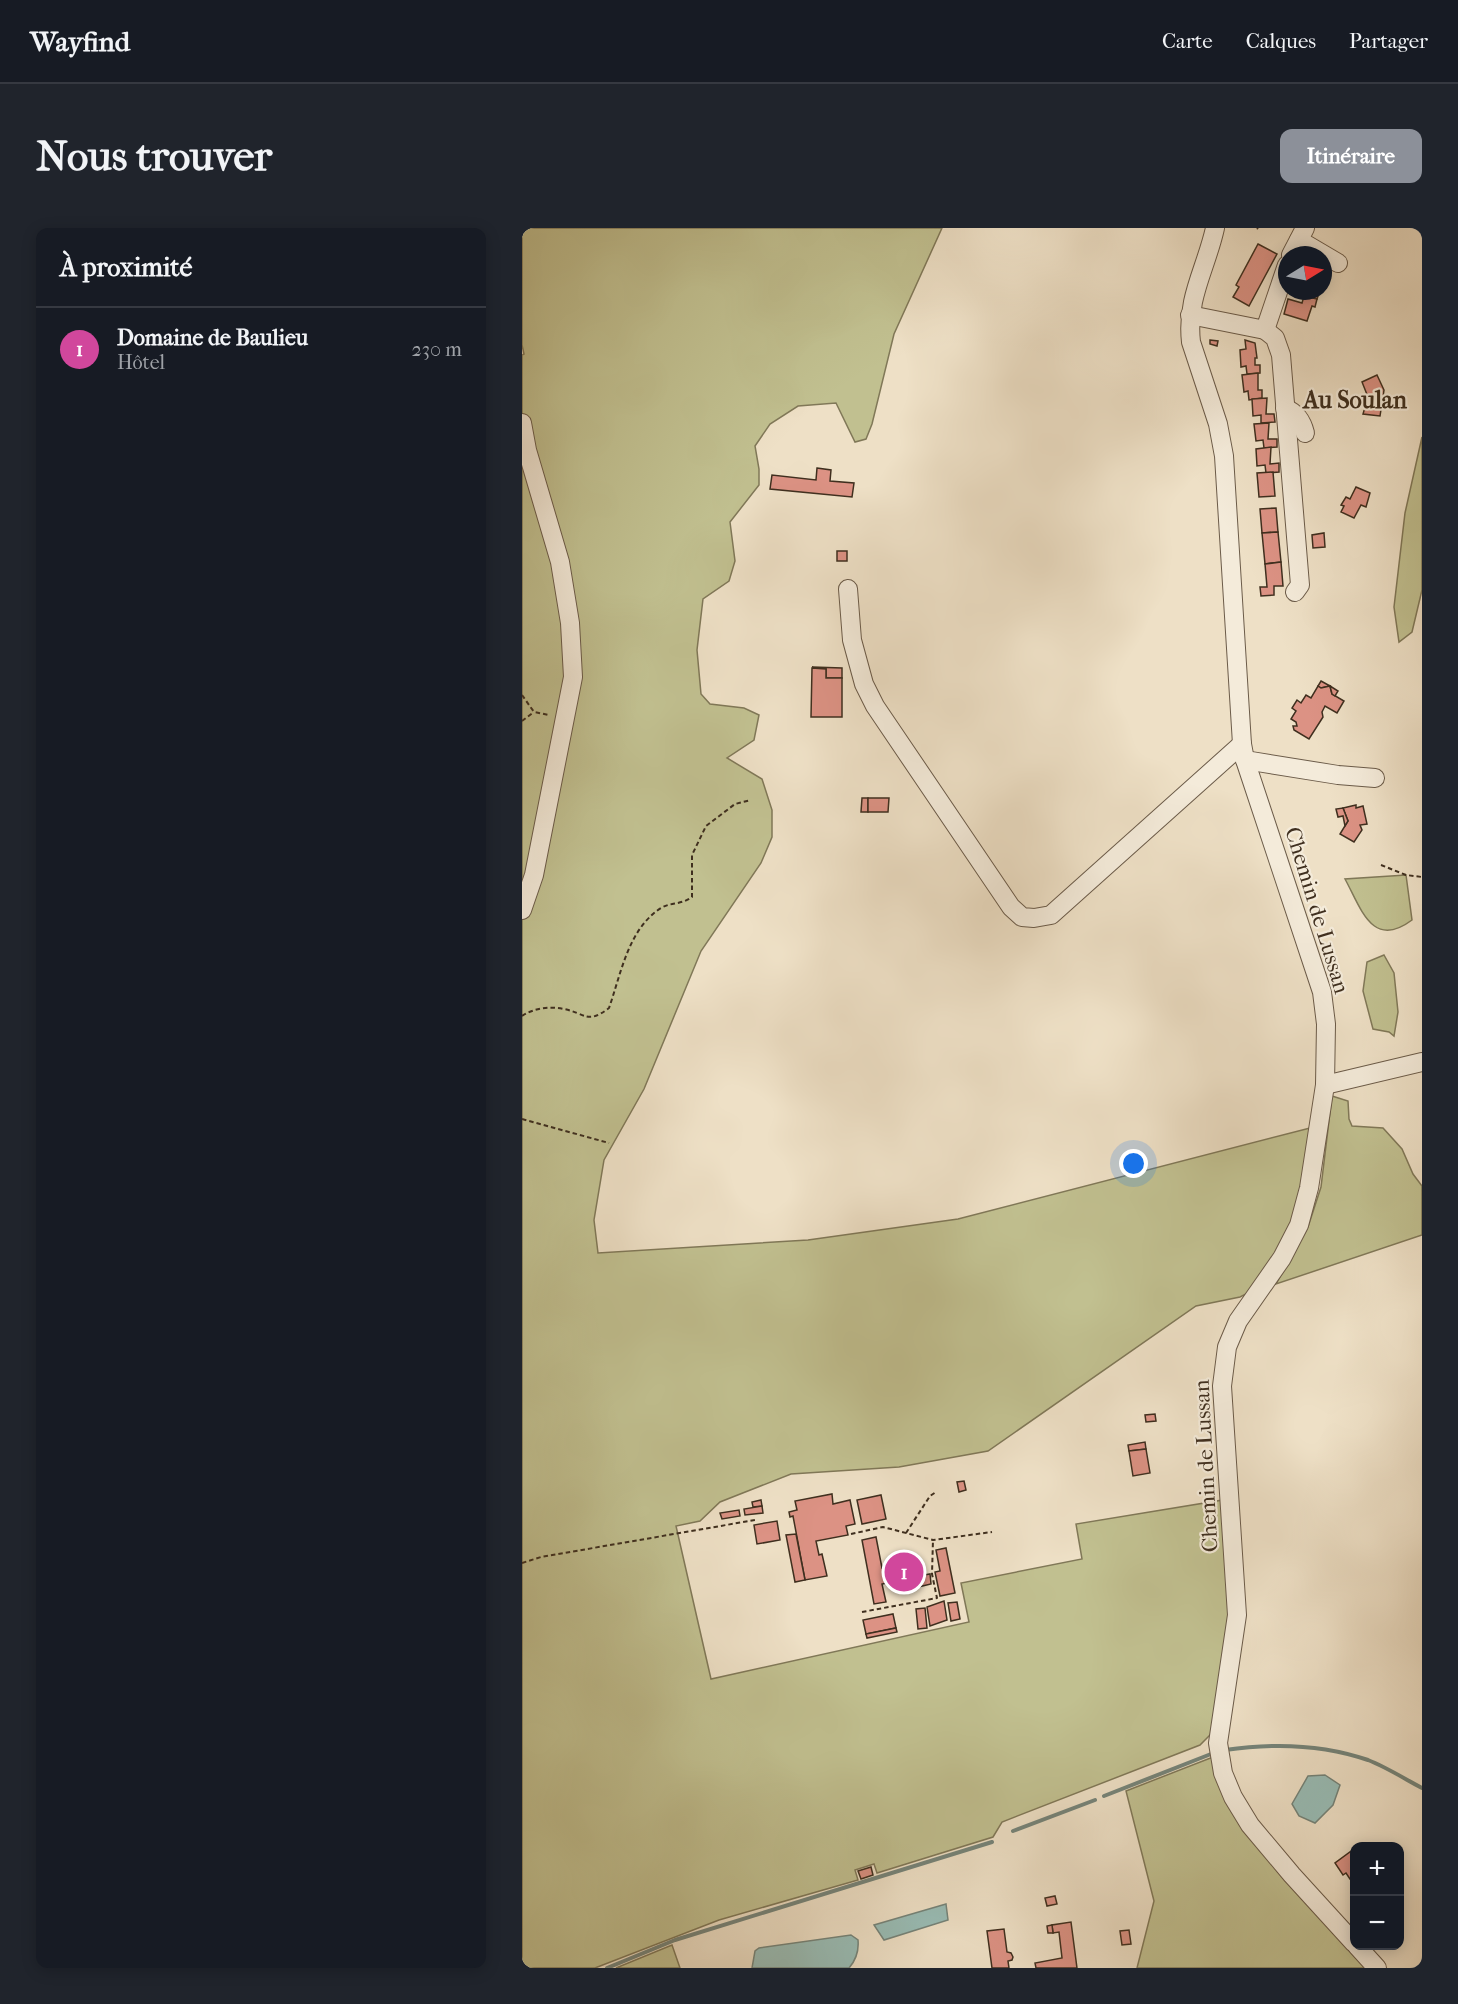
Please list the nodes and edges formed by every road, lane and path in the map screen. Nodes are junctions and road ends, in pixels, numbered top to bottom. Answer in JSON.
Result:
{"nodes":[{"id":1,"x":1215,"y":228,"type":"edge"},
{"id":2,"x":1298,"y":241,"type":"edge"},
{"id":3,"x":1338,"y":263,"type":"dead end"},
{"id":4,"x":1278,"y":292,"type":"edge"},
{"id":5,"x":1190,"y":315,"type":"junction"},
{"id":6,"x":1265,"y":330,"type":"junction"},
{"id":7,"x":1285,"y":408,"type":"junction"},
{"id":8,"x":522,"y":423,"type":"edge"},
{"id":9,"x":1305,"y":433,"type":"dead end"},
{"id":10,"x":848,"y":589,"type":"dead end"},
{"id":11,"x":1294,"y":592,"type":"dead end"},
{"id":12,"x":522,"y":695,"type":"edge"},
{"id":13,"x":534,"y":712,"type":"junction"},
{"id":14,"x":566,"y":717,"type":"junction"},
{"id":15,"x":522,"y":721,"type":"edge"},
{"id":16,"x":1244,"y":752,"type":"junction"},
{"id":17,"x":1375,"y":778,"type":"dead end"},
{"id":18,"x":751,"y":800,"type":"dead end"},
{"id":19,"x":1381,"y":865,"type":"dead end"},
{"id":20,"x":1422,"y":877,"type":"edge"},
{"id":21,"x":522,"y":910,"type":"edge"},
{"id":22,"x":522,"y":1016,"type":"edge"},
{"id":23,"x":1422,"y":1062,"type":"edge"},
{"id":24,"x":1325,"y":1085,"type":"junction"},
{"id":25,"x":522,"y":1119,"type":"edge"},
{"id":26,"x":609,"y":1143,"type":"dead end"},
{"id":27,"x":936,"y":1492,"type":"dead end"},
{"id":28,"x":755,"y":1520,"type":"dead end"},
{"id":29,"x":992,"y":1532,"type":"dead end"},
{"id":30,"x":906,"y":1533,"type":"junction"},
{"id":31,"x":851,"y":1534,"type":"dead end"},
{"id":32,"x":933,"y":1540,"type":"junction"},
{"id":33,"x":522,"y":1563,"type":"edge"},
{"id":34,"x":862,"y":1612,"type":"dead end"},
{"id":35,"x":1350,"y":1938,"type":"edge"},
{"id":36,"x":1361,"y":1950,"type":"edge"},
{"id":37,"x":1377,"y":1968,"type":"edge"}],
"edges":[{"from":1,"to":5,"type":"street","name":"Chemin de Lussan"},
{"from":2,"to":3,"type":"street"},
{"from":4,"to":6,"type":"street"},
{"from":5,"to":6,"type":"street"},
{"from":5,"to":16,"type":"street","name":"Chemin de Lussan"},
{"from":6,"to":7,"type":"street"},
{"from":7,"to":9,"type":"street"},
{"from":7,"to":11,"type":"street"},
{"from":8,"to":14,"type":"street"},
{"from":10,"to":16,"type":"street"},
{"from":12,"to":13,"type":"path"},
{"from":13,"to":14,"type":"path"},
{"from":13,"to":15,"type":"path"},
{"from":14,"to":21,"type":"street"},
{"from":16,"to":17,"type":"street"},
{"from":16,"to":24,"type":"street","name":"Chemin de Lussan"},
{"from":18,"to":22,"type":"path"},
{"from":19,"to":20,"type":"path"},
{"from":23,"to":24,"type":"street"},
{"from":24,"to":35,"type":"street","name":"Chemin de Lussan"},
{"from":25,"to":26,"type":"path"},
{"from":27,"to":30,"type":"path"},
{"from":28,"to":33,"type":"path"},
{"from":29,"to":32,"type":"path"},
{"from":30,"to":31,"type":"path"},
{"from":30,"to":32,"type":"path"},
{"from":32,"to":34,"type":"path"},
{"from":36,"to":37,"type":"street","name":"Chemin de Lussan"}]}
